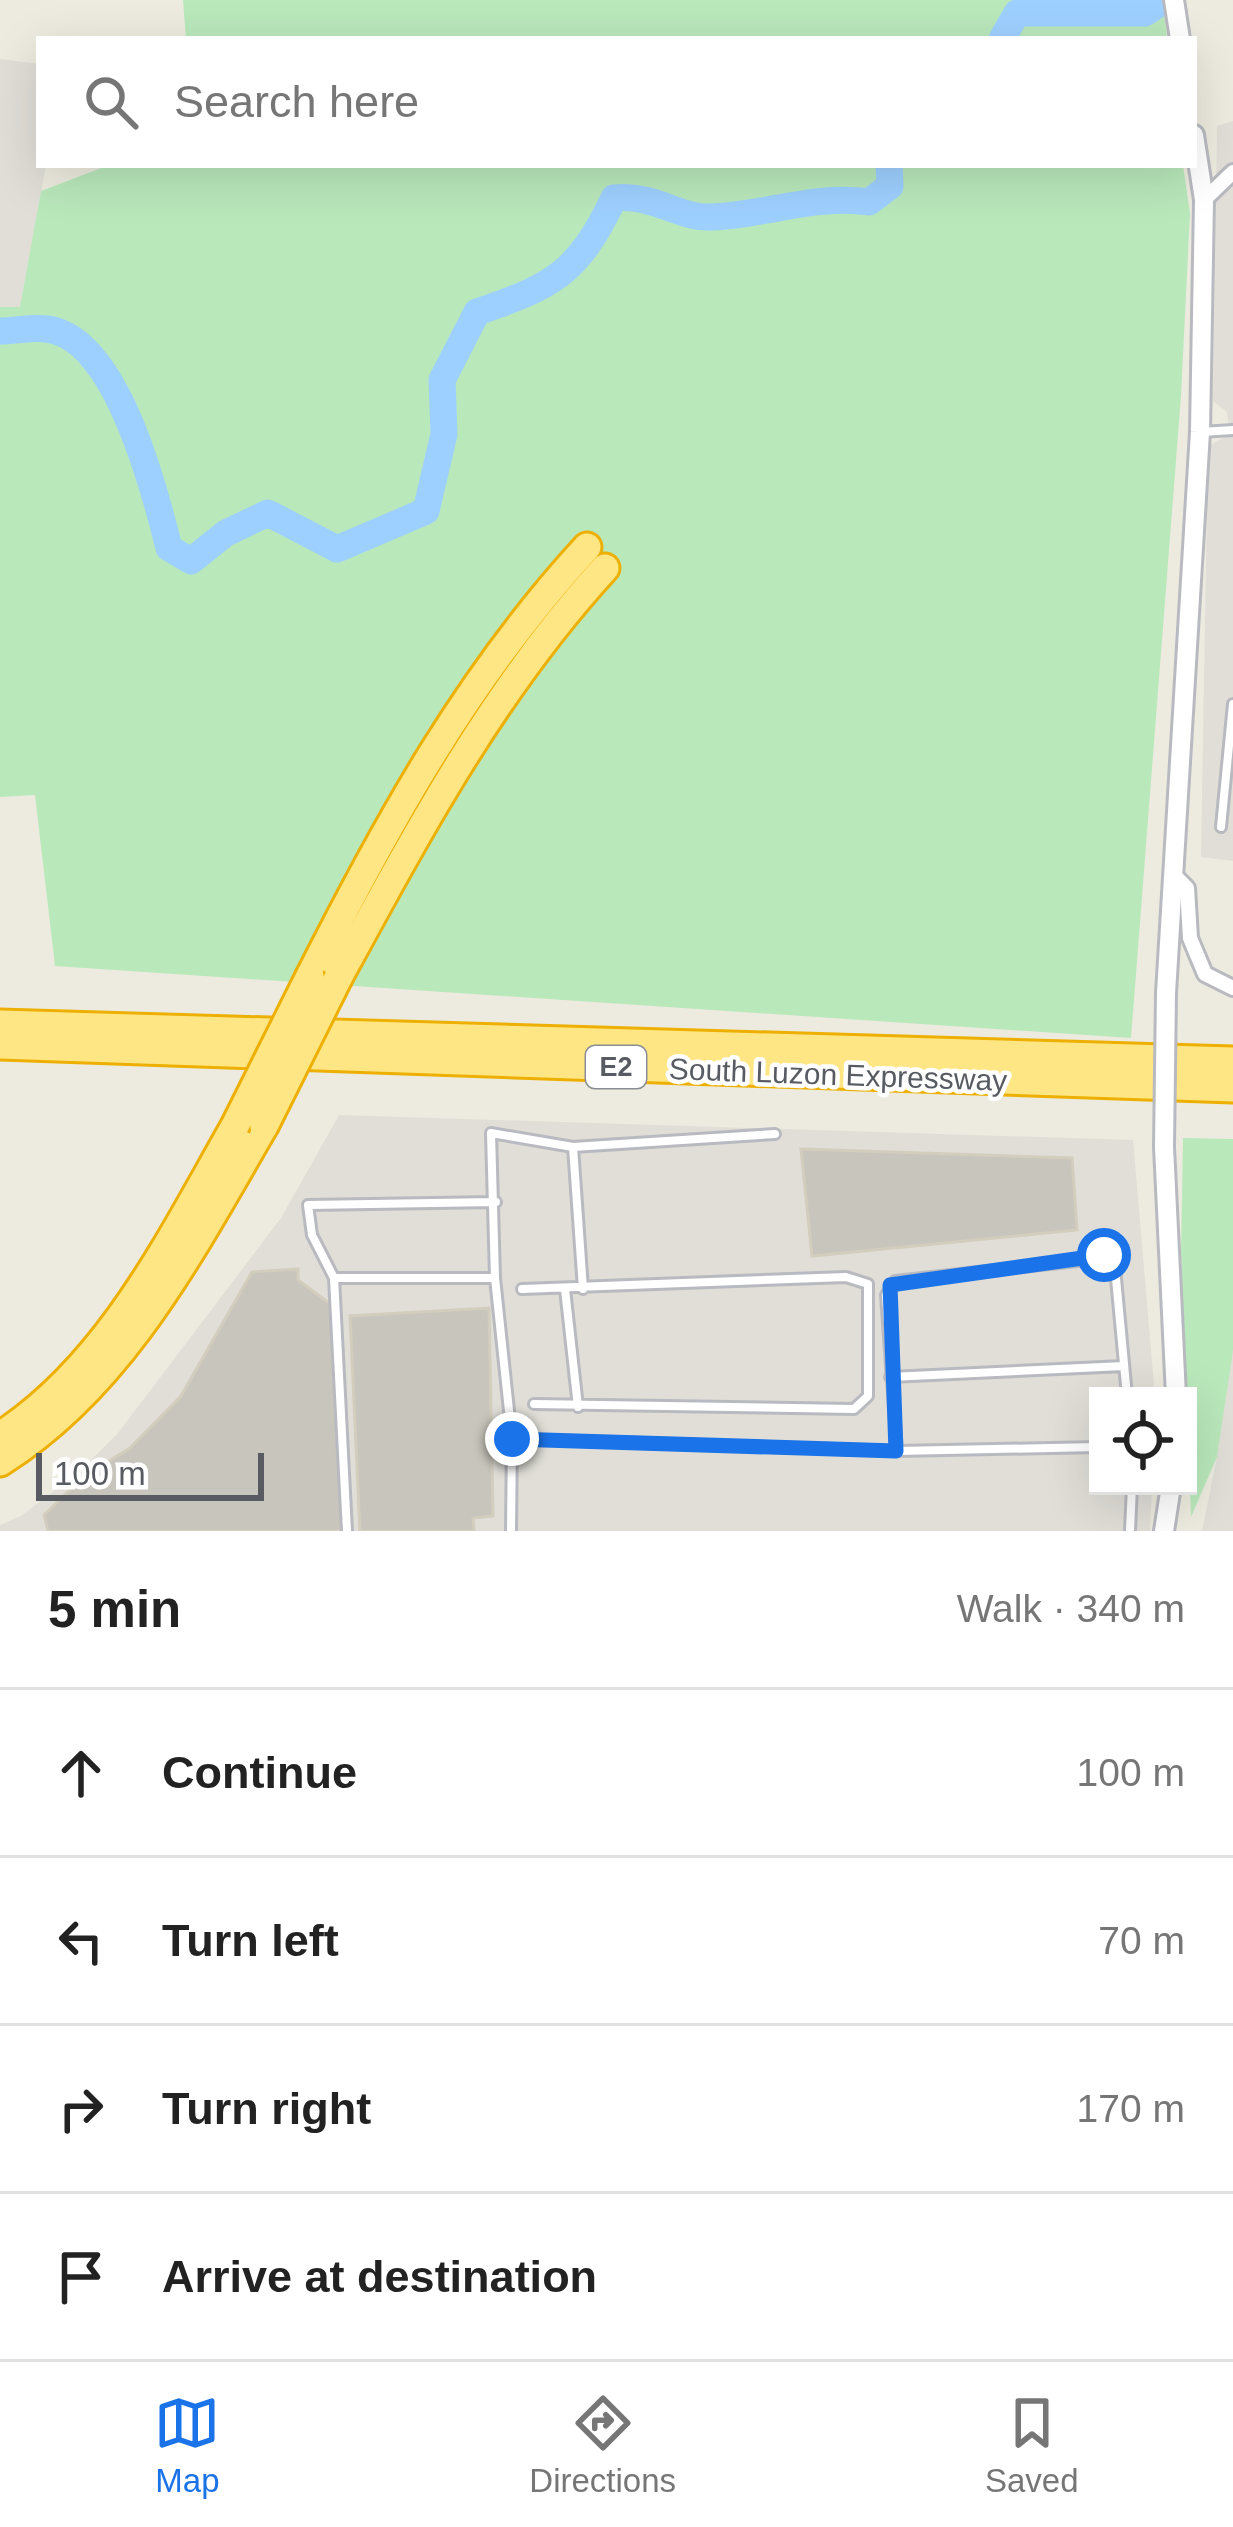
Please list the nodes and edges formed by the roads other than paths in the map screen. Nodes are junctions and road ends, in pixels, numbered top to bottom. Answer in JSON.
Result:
{"nodes":[{"id":1,"x":1197,"y":154,"type":"edge"},
{"id":2,"x":1233,"y":172,"type":"edge"},
{"id":3,"x":1204,"y":200,"type":"junction"},
{"id":4,"x":1233,"y":430,"type":"edge"},
{"id":5,"x":1200,"y":432,"type":"junction"},
{"id":6,"x":1233,"y":704,"type":"edge"},
{"id":7,"x":1221,"y":826,"type":"dead end"},
{"id":8,"x":1175,"y":876,"type":"junction"},
{"id":9,"x":1233,"y":988,"type":"edge"},
{"id":10,"x":0,"y":1024,"type":"edge"},
{"id":11,"x":0,"y":1045,"type":"edge"},
{"id":12,"x":1233,"y":1061,"type":"edge"},
{"id":13,"x":1233,"y":1088,"type":"edge"},
{"id":14,"x":249,"y":1126,"type":"junction"},
{"id":15,"x":776,"y":1134,"type":"dead end"},
{"id":16,"x":573,"y":1147,"type":"junction"},
{"id":17,"x":496,"y":1202,"type":"junction"},
{"id":18,"x":334,"y":1278,"type":"junction"},
{"id":19,"x":495,"y":1278,"type":"junction"},
{"id":20,"x":565,"y":1288,"type":"junction"},
{"id":21,"x":521,"y":1289,"type":"dead end"},
{"id":22,"x":583,"y":1289,"type":"junction"},
{"id":23,"x":1124,"y":1366,"type":"junction"},
{"id":24,"x":890,"y":1377,"type":"junction"},
{"id":25,"x":1126,"y":1387,"type":"edge"},
{"id":26,"x":1176,"y":1387,"type":"edge"},
{"id":27,"x":534,"y":1404,"type":"dead end"},
{"id":28,"x":578,"y":1407,"type":"junction"},
{"id":29,"x":0,"y":1436,"type":"edge"},
{"id":30,"x":512,"y":1439,"type":"junction"},
{"id":31,"x":1089,"y":1447,"type":"edge"},
{"id":32,"x":896,"y":1451,"type":"junction"},
{"id":33,"x":0,"y":1462,"type":"edge"},
{"id":34,"x":1132,"y":1495,"type":"edge"},
{"id":35,"x":1170,"y":1495,"type":"edge"},
{"id":36,"x":347,"y":1531,"type":"edge"},
{"id":37,"x":512,"y":1531,"type":"edge"},
{"id":38,"x":1130,"y":1531,"type":"edge"},
{"id":39,"x":1164,"y":1531,"type":"edge"}],
"edges":[{"from":1,"to":3,"type":"street"},
{"from":2,"to":3,"type":"street"},
{"from":3,"to":5,"type":"street"},
{"from":4,"to":5,"type":"lane"},
{"from":5,"to":8,"type":"street"},
{"from":6,"to":7,"type":"lane"},
{"from":8,"to":9,"type":"street"},
{"from":8,"to":26,"type":"street","bridge":true},
{"from":10,"to":12,"type":"highway","name":"South Luzon Expressway","number":"E2"},
{"from":11,"to":13,"type":"highway","name":"South Luzon Expressway","number":"E2"},
{"from":14,"to":14,"type":"highway","bridge":true},
{"from":14,"to":29,"type":"highway"},
{"from":14,"to":33,"type":"highway"},
{"from":15,"to":16,"type":"lane"},
{"from":16,"to":17,"type":"lane"},
{"from":16,"to":22,"type":"lane"},
{"from":17,"to":18,"type":"lane"},
{"from":17,"to":19,"type":"lane"},
{"from":18,"to":19,"type":"lane"},
{"from":18,"to":36,"type":"lane"},
{"from":19,"to":30,"type":"lane"},
{"from":20,"to":21,"type":"lane"},
{"from":20,"to":22,"type":"lane"},
{"from":20,"to":28,"type":"lane"},
{"from":22,"to":28,"type":"lane"},
{"from":23,"to":24,"type":"lane"},
{"from":23,"to":24,"type":"lane"},
{"from":23,"to":25,"type":"lane"},
{"from":24,"to":32,"type":"lane"},
{"from":27,"to":28,"type":"lane"},
{"from":30,"to":32,"type":"lane"},
{"from":30,"to":37,"type":"lane"},
{"from":31,"to":32,"type":"lane"},
{"from":34,"to":38,"type":"lane"},
{"from":35,"to":39,"type":"street"}]}
